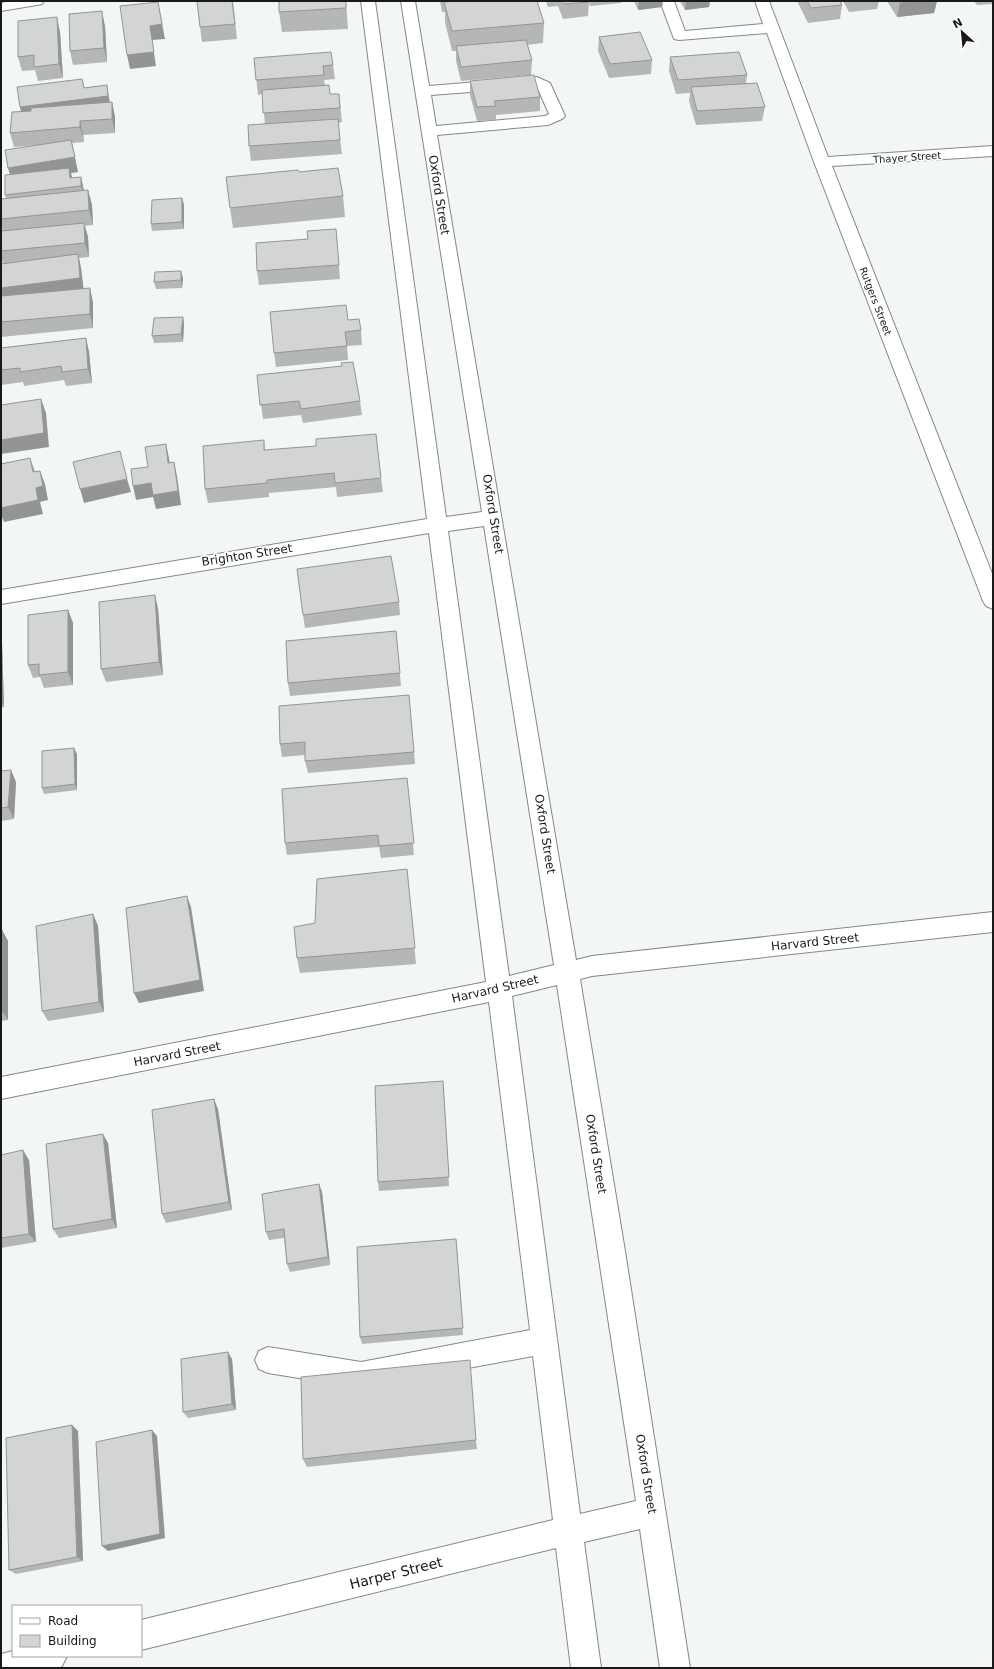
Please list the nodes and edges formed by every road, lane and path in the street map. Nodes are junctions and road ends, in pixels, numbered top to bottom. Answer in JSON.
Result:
{"nodes":[{"id":1,"x":37,"y":1,"type":"edge"},
{"id":2,"x":368,"y":1,"type":"edge"},
{"id":3,"x":408,"y":1,"type":"edge"},
{"id":4,"x":667,"y":1,"type":"edge"},
{"id":5,"x":762,"y":1,"type":"edge"},
{"id":6,"x":1,"y":7,"type":"edge"},
{"id":7,"x":772,"y":28,"type":"junction"},
{"id":8,"x":422,"y":91,"type":"junction"},
{"id":9,"x":429,"y":130,"type":"junction"},
{"id":10,"x":993,"y":151,"type":"edge"},
{"id":11,"x":822,"y":162,"type":"junction"},
{"id":12,"x":494,"y":518,"type":"junction"},
{"id":13,"x":437,"y":525,"type":"junction"},
{"id":14,"x":1,"y":597,"type":"edge"},
{"id":15,"x":993,"y":600,"type":"edge"},
{"id":16,"x":993,"y":922,"type":"edge"},
{"id":17,"x":567,"y":972,"type":"junction"},
{"id":18,"x":499,"y":989,"type":"junction"},
{"id":19,"x":1,"y":1088,"type":"edge"},
{"id":20,"x":544,"y":1341,"type":"junction"},
{"id":21,"x":268,"y":1360,"type":"dead end"},
{"id":22,"x":652,"y":1512,"type":"junction"},
{"id":23,"x":568,"y":1531,"type":"junction"},
{"id":24,"x":142,"y":1634,"type":"edge"},
{"id":25,"x":48,"y":1657,"type":"edge"},
{"id":26,"x":3,"y":1668,"type":"edge"},
{"id":27,"x":586,"y":1668,"type":"edge"},
{"id":28,"x":675,"y":1668,"type":"edge"}],
"edges":[{"from":1,"to":6,"type":"street"},
{"from":2,"to":13,"type":"street"},
{"from":3,"to":8,"type":"street","name":"Oxford Street"},
{"from":4,"to":7,"type":"street"},
{"from":5,"to":7,"type":"street","name":"Rutgers Street"},
{"from":7,"to":11,"type":"street","name":"Rutgers Street"},
{"from":8,"to":9,"type":"street","name":"Oxford Street"},
{"from":8,"to":9,"type":"street"},
{"from":9,"to":12,"type":"street","name":"Oxford Street"},
{"from":10,"to":11,"type":"street","name":"Thayer Street"},
{"from":11,"to":15,"type":"street","name":"Rutgers Street"},
{"from":12,"to":13,"type":"street","name":"Brighton Street"},
{"from":12,"to":17,"type":"street","name":"Oxford Street"},
{"from":13,"to":14,"type":"street","name":"Brighton Street"},
{"from":13,"to":18,"type":"street"},
{"from":16,"to":17,"type":"street","name":"Harvard Street"},
{"from":17,"to":18,"type":"street","name":"Harvard Street"},
{"from":17,"to":22,"type":"street","name":"Oxford Street"},
{"from":18,"to":19,"type":"street","name":"Harvard Street"},
{"from":18,"to":20,"type":"street"},
{"from":20,"to":21,"type":"street"},
{"from":20,"to":23,"type":"street"},
{"from":22,"to":23,"type":"street","name":"Harper Street"},
{"from":22,"to":28,"type":"street","name":"Oxford Street"},
{"from":23,"to":24,"type":"street","name":"Harper Street"},
{"from":23,"to":27,"type":"street"},
{"from":25,"to":26,"type":"street"}]}
